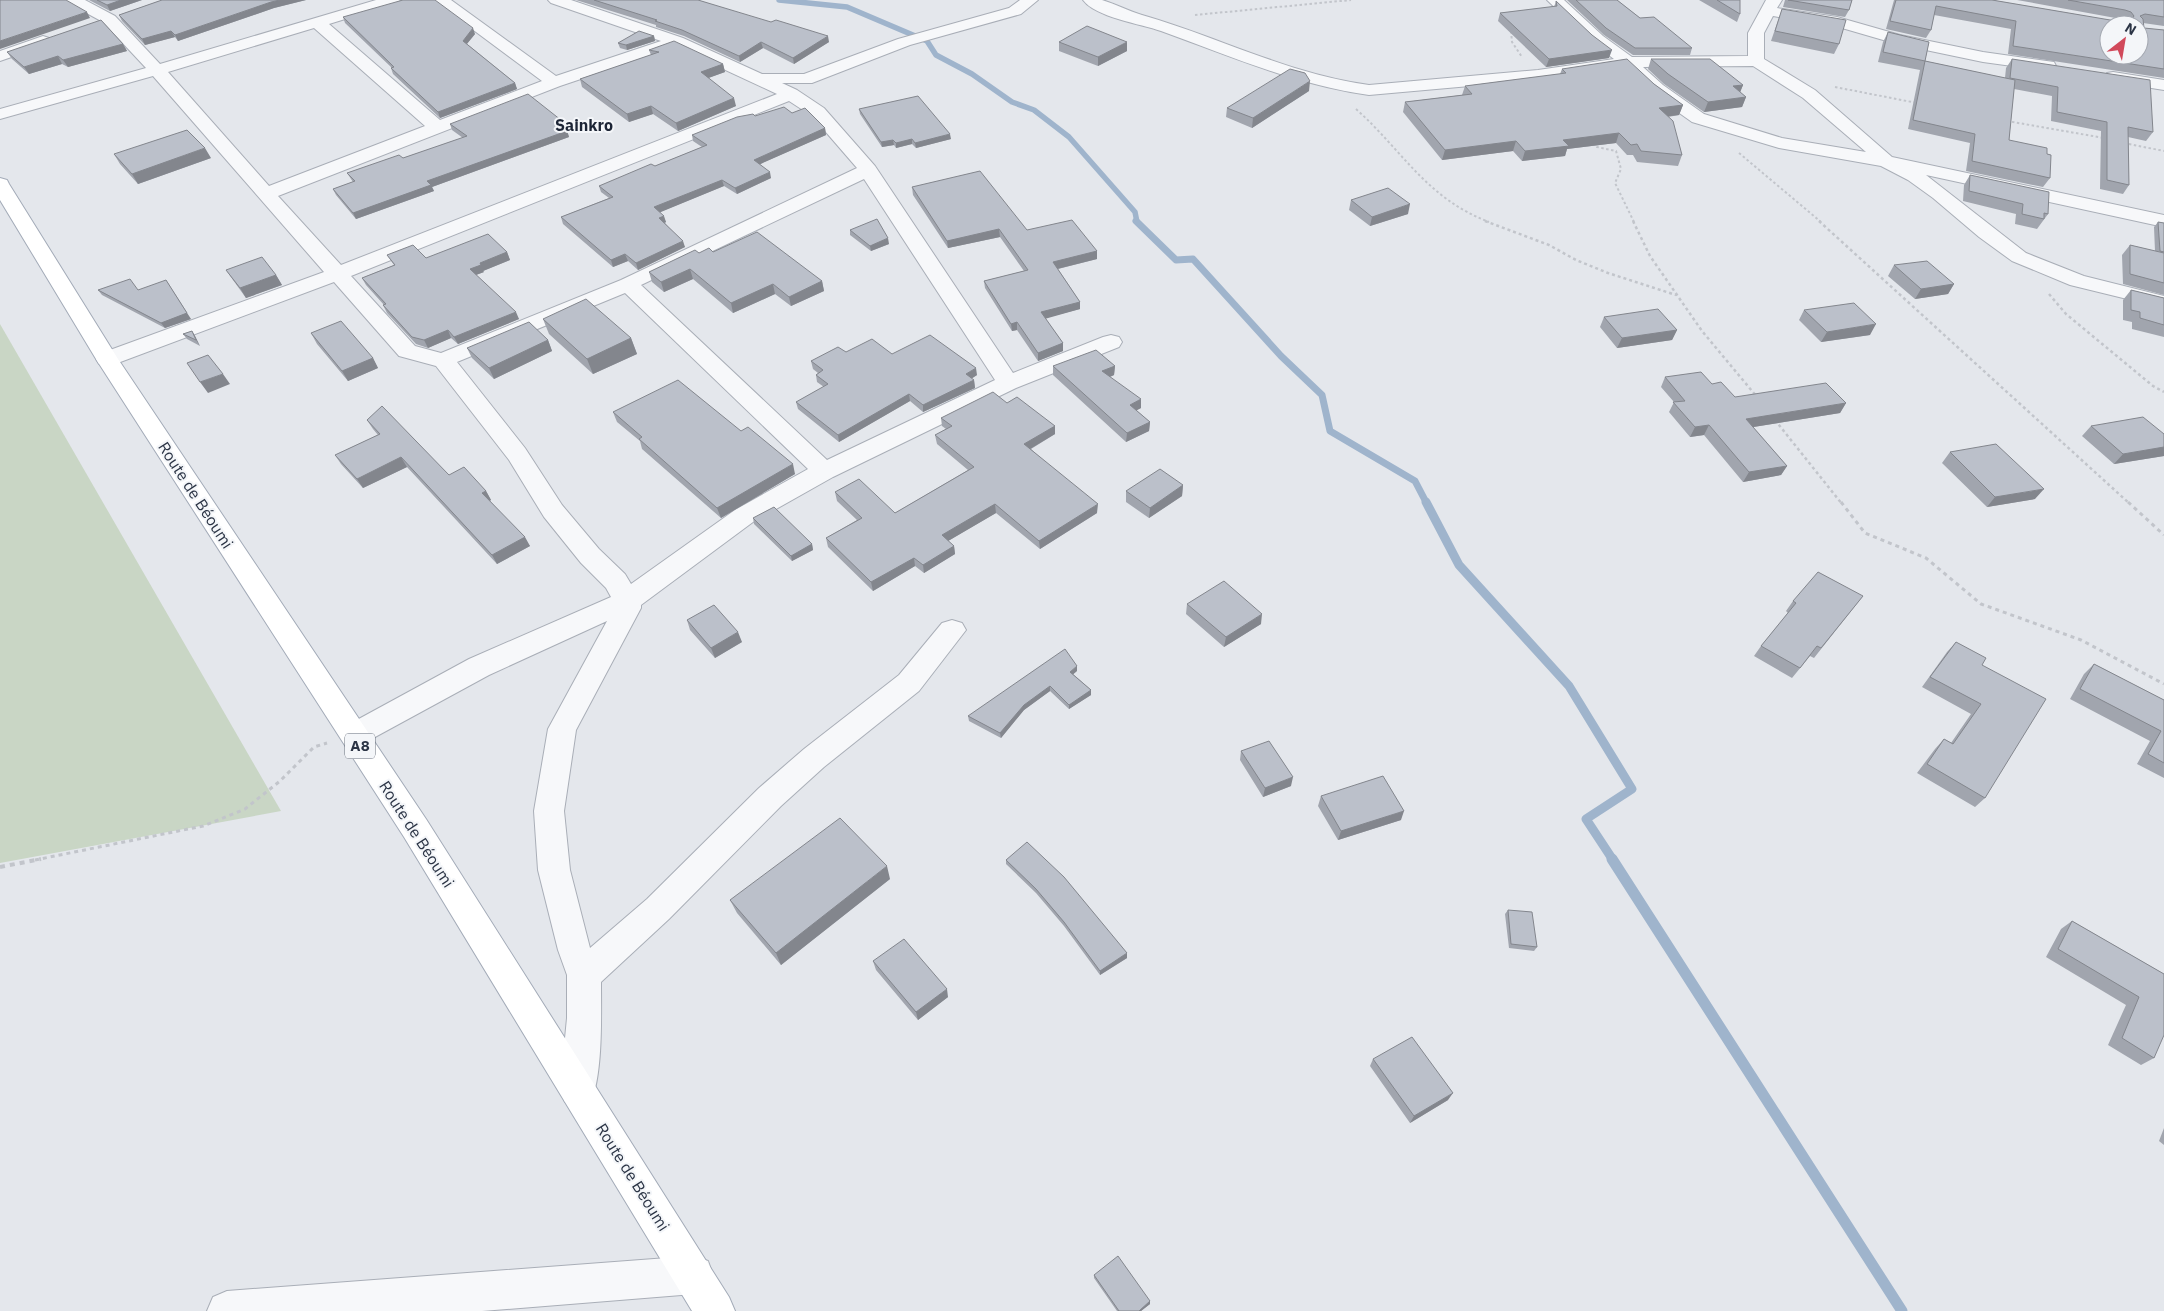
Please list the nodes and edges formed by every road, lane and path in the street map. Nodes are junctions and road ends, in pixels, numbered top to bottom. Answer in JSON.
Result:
{"nodes":[{"id":1,"x":73,"y":0,"type":"edge"},
{"id":2,"x":392,"y":0,"type":"edge"},
{"id":3,"x":441,"y":0,"type":"edge"},
{"id":4,"x":556,"y":0,"type":"edge"},
{"id":5,"x":1030,"y":0,"type":"edge"},
{"id":6,"x":1091,"y":0,"type":"edge"},
{"id":7,"x":1351,"y":0,"type":"edge"},
{"id":8,"x":1555,"y":0,"type":"edge"},
{"id":9,"x":1771,"y":5,"type":"edge"},
{"id":10,"x":1192,"y":15,"type":"dead end"},
{"id":11,"x":318,"y":23,"type":"junction"},
{"id":12,"x":1510,"y":27,"type":"edge"},
{"id":13,"x":55,"y":38,"type":"edge"},
{"id":14,"x":677,"y":40,"type":"junction"},
{"id":15,"x":0,"y":56,"type":"edge"},
{"id":16,"x":1756,"y":61,"type":"junction"},
{"id":17,"x":1628,"y":62,"type":"junction"},
{"id":18,"x":2064,"y":68,"type":"edge"},
{"id":19,"x":157,"y":70,"type":"junction"},
{"id":20,"x":2093,"y":73,"type":"edge"},
{"id":21,"x":1538,"y":76,"type":"junction"},
{"id":22,"x":752,"y":77,"type":"junction"},
{"id":23,"x":554,"y":82,"type":"junction"},
{"id":24,"x":1319,"y":83,"type":"junction"},
{"id":25,"x":1792,"y":84,"type":"junction"},
{"id":26,"x":2164,"y":85,"type":"edge"},
{"id":27,"x":791,"y":94,"type":"junction"},
{"id":28,"x":1917,"y":103,"type":"edge"},
{"id":29,"x":0,"y":114,"type":"edge"},
{"id":30,"x":2002,"y":120,"type":"edge"},
{"id":31,"x":437,"y":128,"type":"junction"},
{"id":32,"x":2108,"y":139,"type":"edge"},
{"id":33,"x":1590,"y":140,"type":"edge"},
{"id":34,"x":2118,"y":141,"type":"edge"},
{"id":35,"x":1735,"y":150,"type":"dead end"},
{"id":36,"x":2164,"y":151,"type":"edge"},
{"id":37,"x":1886,"y":161,"type":"junction"},
{"id":38,"x":868,"y":170,"type":"junction"},
{"id":39,"x":0,"y":184,"type":"edge"},
{"id":40,"x":266,"y":194,"type":"junction"},
{"id":41,"x":2164,"y":222,"type":"edge"},
{"id":42,"x":2046,"y":268,"type":"junction"},
{"id":43,"x":337,"y":274,"type":"junction"},
{"id":44,"x":628,"y":284,"type":"junction"},
{"id":45,"x":1677,"y":296,"type":"junction"},
{"id":46,"x":2164,"y":302,"type":"edge"},
{"id":47,"x":1111,"y":342,"type":"dead end"},
{"id":48,"x":108,"y":359,"type":"junction"},
{"id":49,"x":443,"y":360,"type":"junction"},
{"id":50,"x":1008,"y":383,"type":"junction"},
{"id":51,"x":2164,"y":392,"type":"edge"},
{"id":52,"x":1757,"y":397,"type":"edge"},
{"id":53,"x":1769,"y":412,"type":"edge"},
{"id":54,"x":824,"y":471,"type":"junction"},
{"id":55,"x":2164,"y":535,"type":"edge"},
{"id":56,"x":627,"y":600,"type":"junction"},
{"id":57,"x":952,"y":630,"type":"dead end"},
{"id":58,"x":2164,"y":684,"type":"edge"},
{"id":59,"x":354,"y":736,"type":"junction"},
{"id":60,"x":0,"y":866,"type":"edge"},
{"id":61,"x":584,"y":975,"type":"junction"},
{"id":62,"x":578,"y":1089,"type":"junction"},
{"id":63,"x":694,"y":1275,"type":"junction"},
{"id":64,"x":227,"y":1311,"type":"edge"},
{"id":65,"x":715,"y":1311,"type":"edge"}],
"edges":[{"from":1,"to":19,"type":"street"},
{"from":2,"to":11,"type":"street"},
{"from":3,"to":23,"type":"street"},
{"from":4,"to":14,"type":"street"},
{"from":5,"to":22,"type":"street"},
{"from":6,"to":24,"type":"street"},
{"from":7,"to":10,"type":"path"},
{"from":8,"to":17,"type":"street"},
{"from":9,"to":16,"type":"street"},
{"from":9,"to":18,"type":"street"},
{"from":11,"to":19,"type":"street"},
{"from":11,"to":31,"type":"street"},
{"from":12,"to":21,"type":"path"},
{"from":13,"to":15,"type":"street"},
{"from":14,"to":22,"type":"street"},
{"from":14,"to":23,"type":"street"},
{"from":16,"to":17,"type":"street"},
{"from":16,"to":25,"type":"street"},
{"from":17,"to":21,"type":"street"},
{"from":17,"to":37,"type":"street"},
{"from":19,"to":29,"type":"street"},
{"from":19,"to":40,"type":"street"},
{"from":20,"to":26,"type":"street"},
{"from":21,"to":24,"type":"street"},
{"from":22,"to":27,"type":"street"},
{"from":23,"to":31,"type":"street"},
{"from":24,"to":45,"type":"path"},
{"from":25,"to":28,"type":"path"},
{"from":25,"to":37,"type":"street"},
{"from":27,"to":38,"type":"street"},
{"from":27,"to":43,"type":"street"},
{"from":30,"to":32,"type":"path"},
{"from":31,"to":40,"type":"street"},
{"from":33,"to":45,"type":"path"},
{"from":34,"to":36,"type":"path"},
{"from":35,"to":55,"type":"path"},
{"from":37,"to":41,"type":"street"},
{"from":37,"to":42,"type":"street"},
{"from":38,"to":44,"type":"street"},
{"from":38,"to":50,"type":"street"},
{"from":39,"to":48,"type":"main road","name":"Route de Béoumi","number":"A8"},
{"from":40,"to":43,"type":"street"},
{"from":42,"to":46,"type":"street"},
{"from":42,"to":51,"type":"path"},
{"from":43,"to":48,"type":"street"},
{"from":43,"to":49,"type":"street"},
{"from":44,"to":49,"type":"street"},
{"from":44,"to":54,"type":"street"},
{"from":45,"to":52,"type":"path"},
{"from":47,"to":50,"type":"street"},
{"from":48,"to":59,"type":"main road","name":"Route de Béoumi","number":"A8"},
{"from":49,"to":56,"type":"street"},
{"from":50,"to":54,"type":"street"},
{"from":53,"to":58,"type":"path"},
{"from":54,"to":56,"type":"street"},
{"from":56,"to":59,"type":"street"},
{"from":56,"to":61,"type":"street"},
{"from":57,"to":61,"type":"street"},
{"from":59,"to":60,"type":"path"},
{"from":59,"to":62,"type":"main road","name":"Route de Béoumi","number":"A8"},
{"from":61,"to":62,"type":"street"},
{"from":62,"to":63,"type":"main road","name":"Route de Béoumi","number":"A8"},
{"from":63,"to":64,"type":"street"},
{"from":63,"to":65,"type":"main road","name":"Route de Béoumi","number":"A8"}]}
